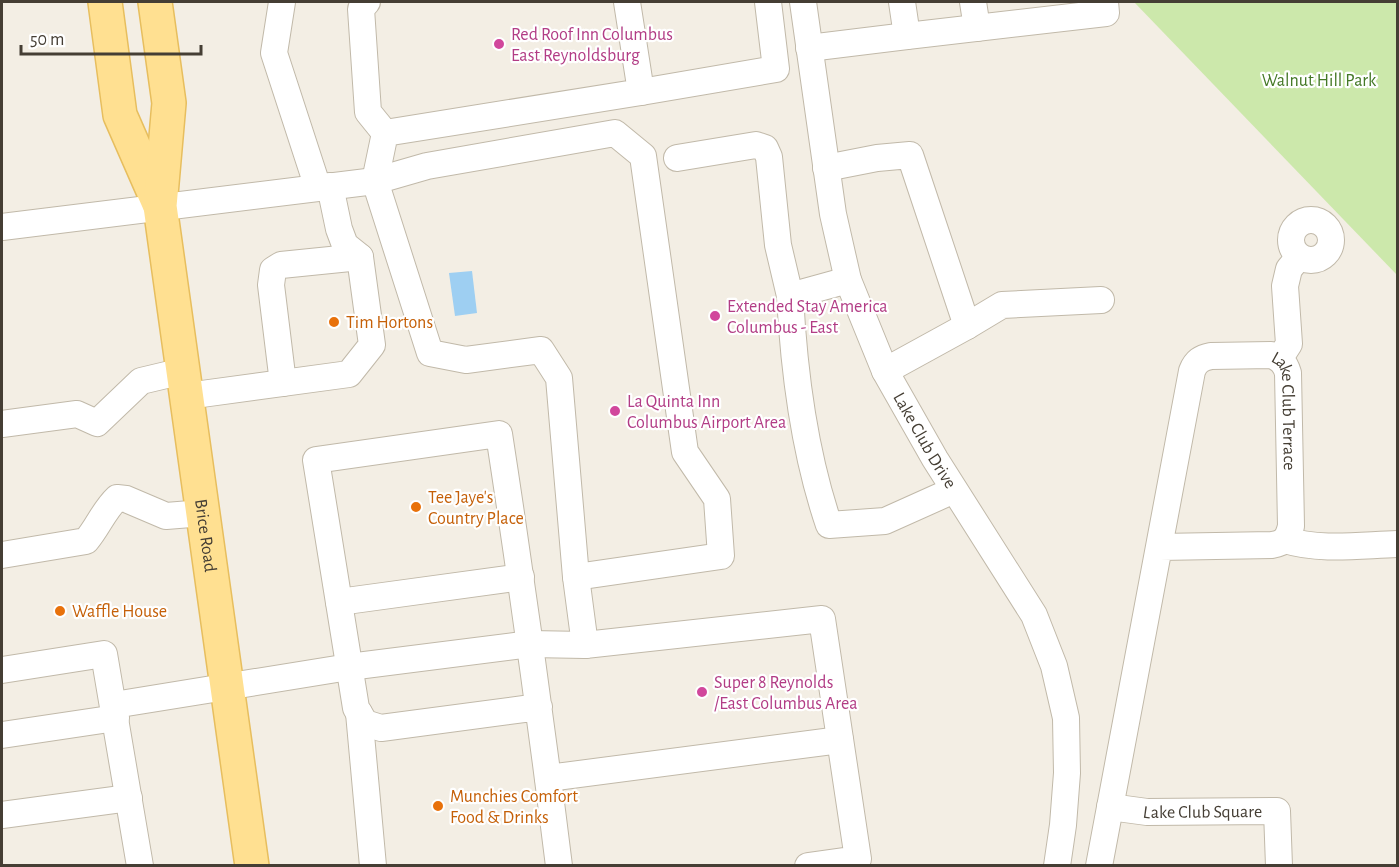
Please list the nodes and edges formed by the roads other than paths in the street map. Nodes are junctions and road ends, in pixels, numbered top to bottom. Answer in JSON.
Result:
{"nodes":[{"id":1,"x":105,"y":2,"type":"edge"},
{"id":2,"x":155,"y":2,"type":"edge"},
{"id":3,"x":282,"y":2,"type":"edge"},
{"id":4,"x":367,"y":2,"type":"edge"},
{"id":5,"x":627,"y":2,"type":"edge"},
{"id":6,"x":768,"y":2,"type":"edge"},
{"id":7,"x":803,"y":2,"type":"edge"},
{"id":8,"x":902,"y":2,"type":"edge"},
{"id":9,"x":973,"y":2,"type":"edge"},
{"id":10,"x":1105,"y":2,"type":"edge"},
{"id":11,"x":1039,"y":11,"type":"edge"},
{"id":12,"x":977,"y":28,"type":"junction"},
{"id":13,"x":907,"y":36,"type":"junction"},
{"id":14,"x":810,"y":48,"type":"junction"},
{"id":15,"x":641,"y":92,"type":"junction"},
{"id":16,"x":385,"y":133,"type":"junction"},
{"id":17,"x":677,"y":158,"type":"dead end"},
{"id":18,"x":826,"y":168,"type":"junction"},
{"id":19,"x":375,"y":180,"type":"junction"},
{"id":20,"x":324,"y":187,"type":"junction"},
{"id":21,"x":160,"y":206,"type":"junction"},
{"id":22,"x":2,"y":227,"type":"edge"},
{"id":23,"x":360,"y":257,"type":"junction"},
{"id":24,"x":1299,"y":257,"type":"dead end"},
{"id":25,"x":848,"y":280,"type":"junction"},
{"id":26,"x":790,"y":296,"type":"junction"},
{"id":27,"x":1101,"y":300,"type":"dead end"},
{"id":28,"x":967,"y":326,"type":"junction"},
{"id":29,"x":1280,"y":358,"type":"junction"},
{"id":30,"x":885,"y":371,"type":"junction"},
{"id":31,"x":185,"y":383,"type":"junction"},
{"id":32,"x":283,"y":383,"type":"junction"},
{"id":33,"x":2,"y":424,"type":"edge"},
{"id":34,"x":954,"y":490,"type":"junction"},
{"id":35,"x":203,"y":513,"type":"junction"},
{"id":36,"x":1286,"y":540,"type":"junction"},
{"id":37,"x":1397,"y":544,"type":"edge"},
{"id":38,"x":1160,"y":547,"type":"junction"},
{"id":39,"x":2,"y":555,"type":"edge"},
{"id":40,"x":520,"y":577,"type":"junction"},
{"id":41,"x":576,"y":577,"type":"junction"},
{"id":42,"x":339,"y":602,"type":"junction"},
{"id":43,"x":530,"y":644,"type":"junction"},
{"id":44,"x":585,"y":645,"type":"junction"},
{"id":45,"x":349,"y":667,"type":"junction"},
{"id":46,"x":2,"y":670,"type":"edge"},
{"id":47,"x":227,"y":687,"type":"junction"},
{"id":48,"x":539,"y":707,"type":"junction"},
{"id":49,"x":115,"y":711,"type":"junction"},
{"id":50,"x":360,"y":713,"type":"junction"},
{"id":51,"x":2,"y":735,"type":"edge"},
{"id":52,"x":840,"y":740,"type":"junction"},
{"id":53,"x":548,"y":778,"type":"junction"},
{"id":54,"x":129,"y":798,"type":"junction"},
{"id":55,"x":1110,"y":807,"type":"junction"},
{"id":56,"x":2,"y":815,"type":"edge"},
{"id":57,"x":140,"y":866,"type":"edge"},
{"id":58,"x":252,"y":866,"type":"edge"},
{"id":59,"x":373,"y":866,"type":"edge"},
{"id":60,"x":559,"y":866,"type":"edge"},
{"id":61,"x":808,"y":866,"type":"edge"},
{"id":62,"x":1057,"y":866,"type":"edge"},
{"id":63,"x":1099,"y":866,"type":"edge"},
{"id":64,"x":1279,"y":866,"type":"edge"}],
"edges":[{"from":1,"to":21,"type":"main road","name":"Brice Road"},
{"from":2,"to":21,"type":"main road","name":"Brice Road"},
{"from":3,"to":20,"type":"street"},
{"from":4,"to":16,"type":"street"},
{"from":5,"to":15,"type":"street"},
{"from":6,"to":15,"type":"street"},
{"from":7,"to":14,"type":"street","name":"Lake Club Drive"},
{"from":8,"to":13,"type":"street"},
{"from":9,"to":12,"type":"street"},
{"from":10,"to":11,"type":"street"},
{"from":11,"to":12,"type":"street"},
{"from":12,"to":13,"type":"street"},
{"from":13,"to":14,"type":"street"},
{"from":14,"to":18,"type":"street","name":"Lake Club Drive"},
{"from":15,"to":16,"type":"street"},
{"from":16,"to":19,"type":"street"},
{"from":17,"to":26,"type":"street"},
{"from":18,"to":25,"type":"street","name":"Lake Club Drive"},
{"from":18,"to":28,"type":"street"},
{"from":19,"to":20,"type":"street"},
{"from":19,"to":41,"type":"street"},
{"from":19,"to":41,"type":"street"},
{"from":20,"to":21,"type":"street"},
{"from":20,"to":23,"type":"street"},
{"from":21,"to":22,"type":"street"},
{"from":21,"to":31,"type":"main road","name":"Brice Road"},
{"from":23,"to":32,"type":"street"},
{"from":23,"to":32,"type":"street"},
{"from":24,"to":29,"type":"street"},
{"from":25,"to":26,"type":"street"},
{"from":25,"to":30,"type":"street","name":"Lake Club Drive"},
{"from":26,"to":34,"type":"street"},
{"from":27,"to":28,"type":"street"},
{"from":28,"to":30,"type":"street"},
{"from":29,"to":36,"type":"street","name":"Lake Club Terrace"},
{"from":29,"to":38,"type":"street","name":"Lake Club Terrace"},
{"from":30,"to":34,"type":"street","name":"Lake Club Drive"},
{"from":31,"to":32,"type":"street"},
{"from":31,"to":33,"type":"street"},
{"from":31,"to":35,"type":"main road","name":"Brice Road"},
{"from":34,"to":62,"type":"street","name":"Lake Club Drive"},
{"from":35,"to":39,"type":"street"},
{"from":35,"to":47,"type":"main road","name":"Brice Road"},
{"from":36,"to":37,"type":"street"},
{"from":36,"to":38,"type":"street"},
{"from":38,"to":55,"type":"street","name":"Lake Club Terrace"},
{"from":40,"to":42,"type":"street"},
{"from":40,"to":42,"type":"street"},
{"from":40,"to":43,"type":"street"},
{"from":41,"to":44,"type":"street"},
{"from":42,"to":45,"type":"street"},
{"from":43,"to":44,"type":"street"},
{"from":43,"to":45,"type":"street"},
{"from":43,"to":48,"type":"street"},
{"from":44,"to":52,"type":"street"},
{"from":45,"to":47,"type":"street"},
{"from":45,"to":50,"type":"street"},
{"from":46,"to":49,"type":"street"},
{"from":47,"to":49,"type":"street"},
{"from":47,"to":58,"type":"main road","name":"Brice Road"},
{"from":48,"to":50,"type":"street"},
{"from":48,"to":53,"type":"street"},
{"from":49,"to":51,"type":"street"},
{"from":49,"to":54,"type":"street"},
{"from":50,"to":59,"type":"street"},
{"from":52,"to":53,"type":"street"},
{"from":52,"to":61,"type":"street"},
{"from":53,"to":60,"type":"street"},
{"from":54,"to":56,"type":"street"},
{"from":54,"to":57,"type":"street"},
{"from":55,"to":63,"type":"street"},
{"from":55,"to":64,"type":"street","name":"Lake Club Square"}]}
